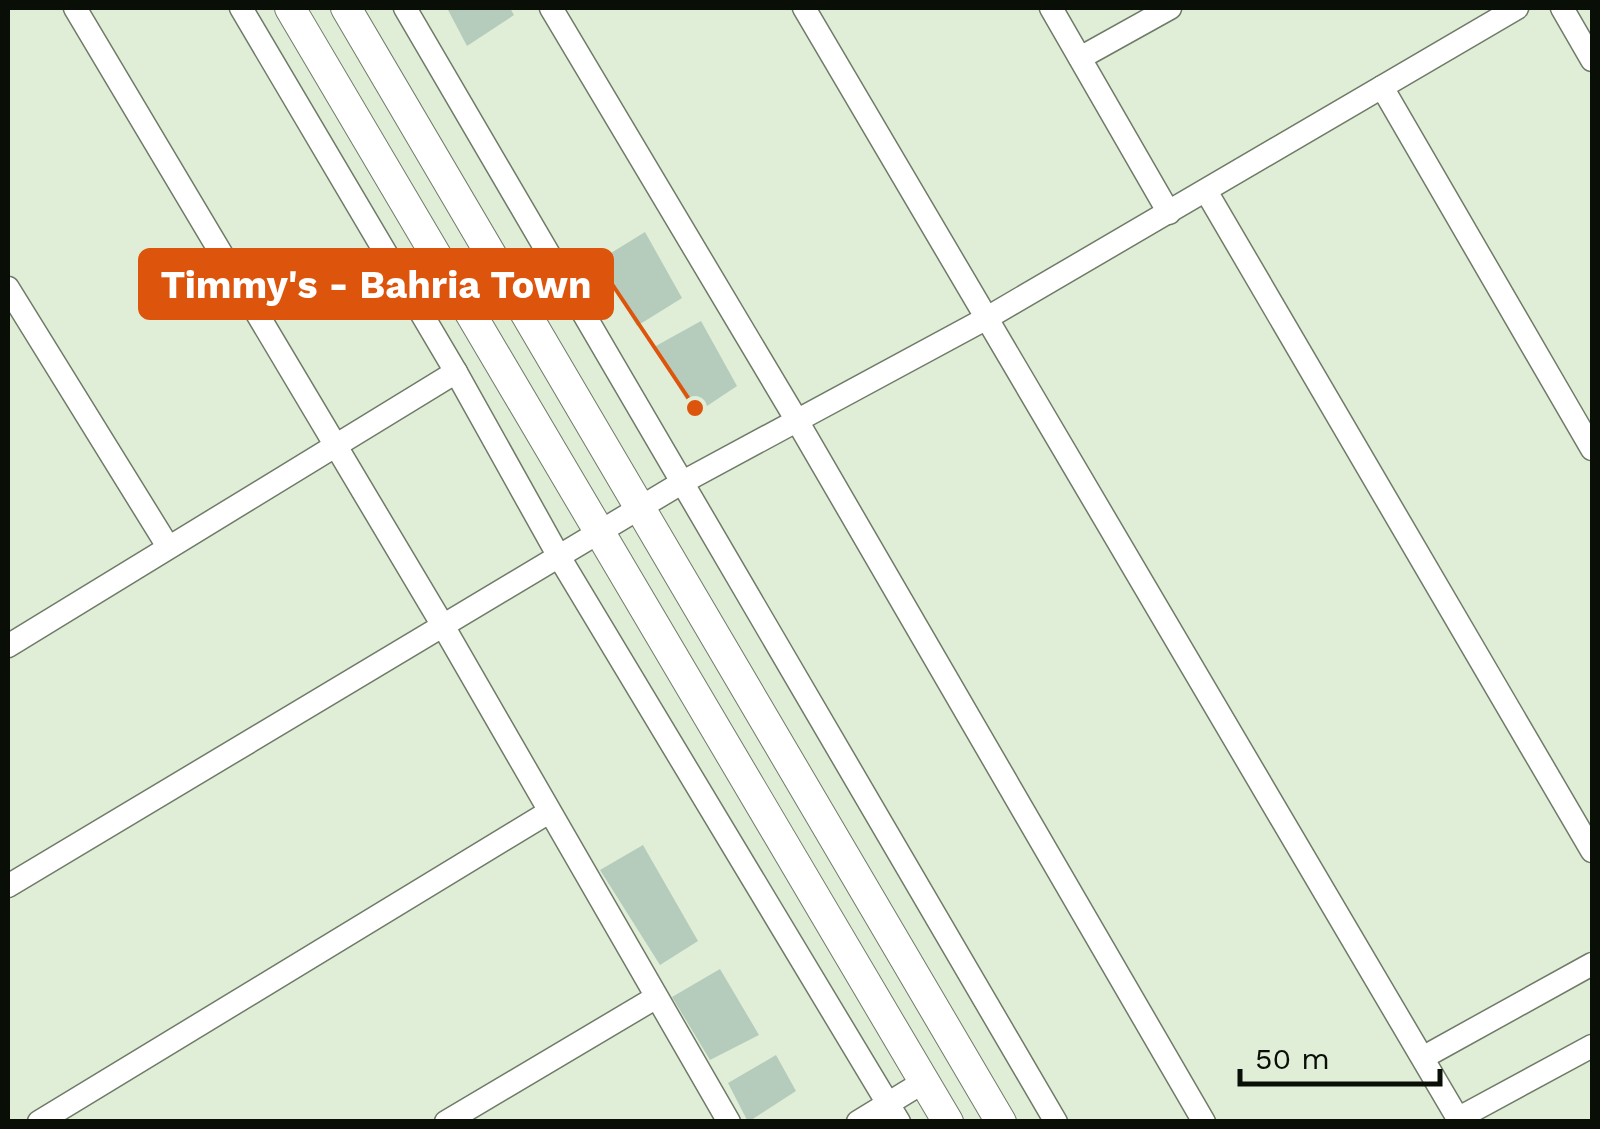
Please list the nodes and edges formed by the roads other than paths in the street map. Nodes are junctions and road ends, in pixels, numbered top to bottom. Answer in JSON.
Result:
{"nodes":[{"id":1,"x":75,"y":8,"type":"edge"},
{"id":2,"x":241,"y":8,"type":"edge"},
{"id":3,"x":290,"y":8,"type":"edge"},
{"id":4,"x":346,"y":8,"type":"edge"},
{"id":5,"x":404,"y":8,"type":"edge"},
{"id":6,"x":552,"y":8,"type":"edge"},
{"id":7,"x":804,"y":8,"type":"edge"},
{"id":8,"x":1051,"y":8,"type":"edge"},
{"id":9,"x":1170,"y":8,"type":"edge"},
{"id":10,"x":1562,"y":8,"type":"edge"},
{"id":11,"x":1502,"y":11,"type":"edge"},
{"id":12,"x":1080,"y":58,"type":"junction"},
{"id":13,"x":1592,"y":60,"type":"edge"},
{"id":14,"x":1382,"y":87,"type":"junction"},
{"id":15,"x":1206,"y":192,"type":"junction"},
{"id":16,"x":1169,"y":213,"type":"junction"},
{"id":17,"x":8,"y":288,"type":"edge"},
{"id":18,"x":987,"y":318,"type":"junction"},
{"id":19,"x":456,"y":372,"type":"junction"},
{"id":20,"x":796,"y":419,"type":"junction"},
{"id":21,"x":336,"y":443,"type":"junction"},
{"id":22,"x":1592,"y":449,"type":"edge"},
{"id":23,"x":682,"y":482,"type":"junction"},
{"id":24,"x":637,"y":509,"type":"junction"},
{"id":25,"x":598,"y":532,"type":"junction"},
{"id":26,"x":167,"y":545,"type":"junction"},
{"id":27,"x":558,"y":556,"type":"junction"},
{"id":28,"x":442,"y":624,"type":"junction"},
{"id":29,"x":8,"y":646,"type":"edge"},
{"id":30,"x":549,"y":812,"type":"junction"},
{"id":31,"x":1592,"y":851,"type":"edge"},
{"id":32,"x":8,"y":886,"type":"edge"},
{"id":33,"x":1592,"y":964,"type":"edge"},
{"id":34,"x":655,"y":998,"type":"junction"},
{"id":35,"x":1592,"y":1046,"type":"edge"},
{"id":36,"x":1424,"y":1058,"type":"junction"},
{"id":37,"x":925,"y":1082,"type":"junction"},
{"id":38,"x":894,"y":1113,"type":"edge"},
{"id":39,"x":1460,"y":1120,"type":"edge"},
{"id":40,"x":39,"y":1122,"type":"edge"},
{"id":41,"x":446,"y":1122,"type":"edge"},
{"id":42,"x":729,"y":1122,"type":"edge"},
{"id":43,"x":858,"y":1122,"type":"edge"},
{"id":44,"x":948,"y":1122,"type":"edge"},
{"id":45,"x":1001,"y":1122,"type":"edge"},
{"id":46,"x":1056,"y":1122,"type":"edge"},
{"id":47,"x":1204,"y":1122,"type":"edge"}],
"edges":[{"from":1,"to":21,"type":"street"},
{"from":2,"to":19,"type":"street"},
{"from":3,"to":25,"type":"street"},
{"from":4,"to":24,"type":"street"},
{"from":5,"to":23,"type":"street"},
{"from":6,"to":20,"type":"street"},
{"from":7,"to":18,"type":"street"},
{"from":8,"to":12,"type":"street"},
{"from":9,"to":12,"type":"street"},
{"from":10,"to":13,"type":"street"},
{"from":11,"to":14,"type":"street"},
{"from":12,"to":16,"type":"street"},
{"from":14,"to":15,"type":"street"},
{"from":14,"to":22,"type":"street"},
{"from":15,"to":16,"type":"street"},
{"from":15,"to":31,"type":"street"},
{"from":16,"to":18,"type":"street"},
{"from":17,"to":26,"type":"street"},
{"from":18,"to":20,"type":"street"},
{"from":18,"to":36,"type":"street"},
{"from":19,"to":21,"type":"street"},
{"from":19,"to":27,"type":"street"},
{"from":20,"to":23,"type":"street"},
{"from":20,"to":47,"type":"street"},
{"from":21,"to":26,"type":"street"},
{"from":21,"to":28,"type":"street"},
{"from":23,"to":24,"type":"street"},
{"from":23,"to":46,"type":"street"},
{"from":24,"to":25,"type":"street"},
{"from":24,"to":45,"type":"street"},
{"from":25,"to":27,"type":"street"},
{"from":25,"to":37,"type":"street"},
{"from":26,"to":29,"type":"street"},
{"from":27,"to":28,"type":"street"},
{"from":27,"to":38,"type":"street"},
{"from":28,"to":30,"type":"street"},
{"from":28,"to":32,"type":"street"},
{"from":30,"to":34,"type":"street"},
{"from":30,"to":40,"type":"street"},
{"from":33,"to":36,"type":"street"},
{"from":34,"to":41,"type":"street"},
{"from":34,"to":42,"type":"street"},
{"from":35,"to":39,"type":"street"},
{"from":36,"to":39,"type":"street"},
{"from":37,"to":38,"type":"street"},
{"from":37,"to":44,"type":"street"},
{"from":38,"to":43,"type":"street"}]}
